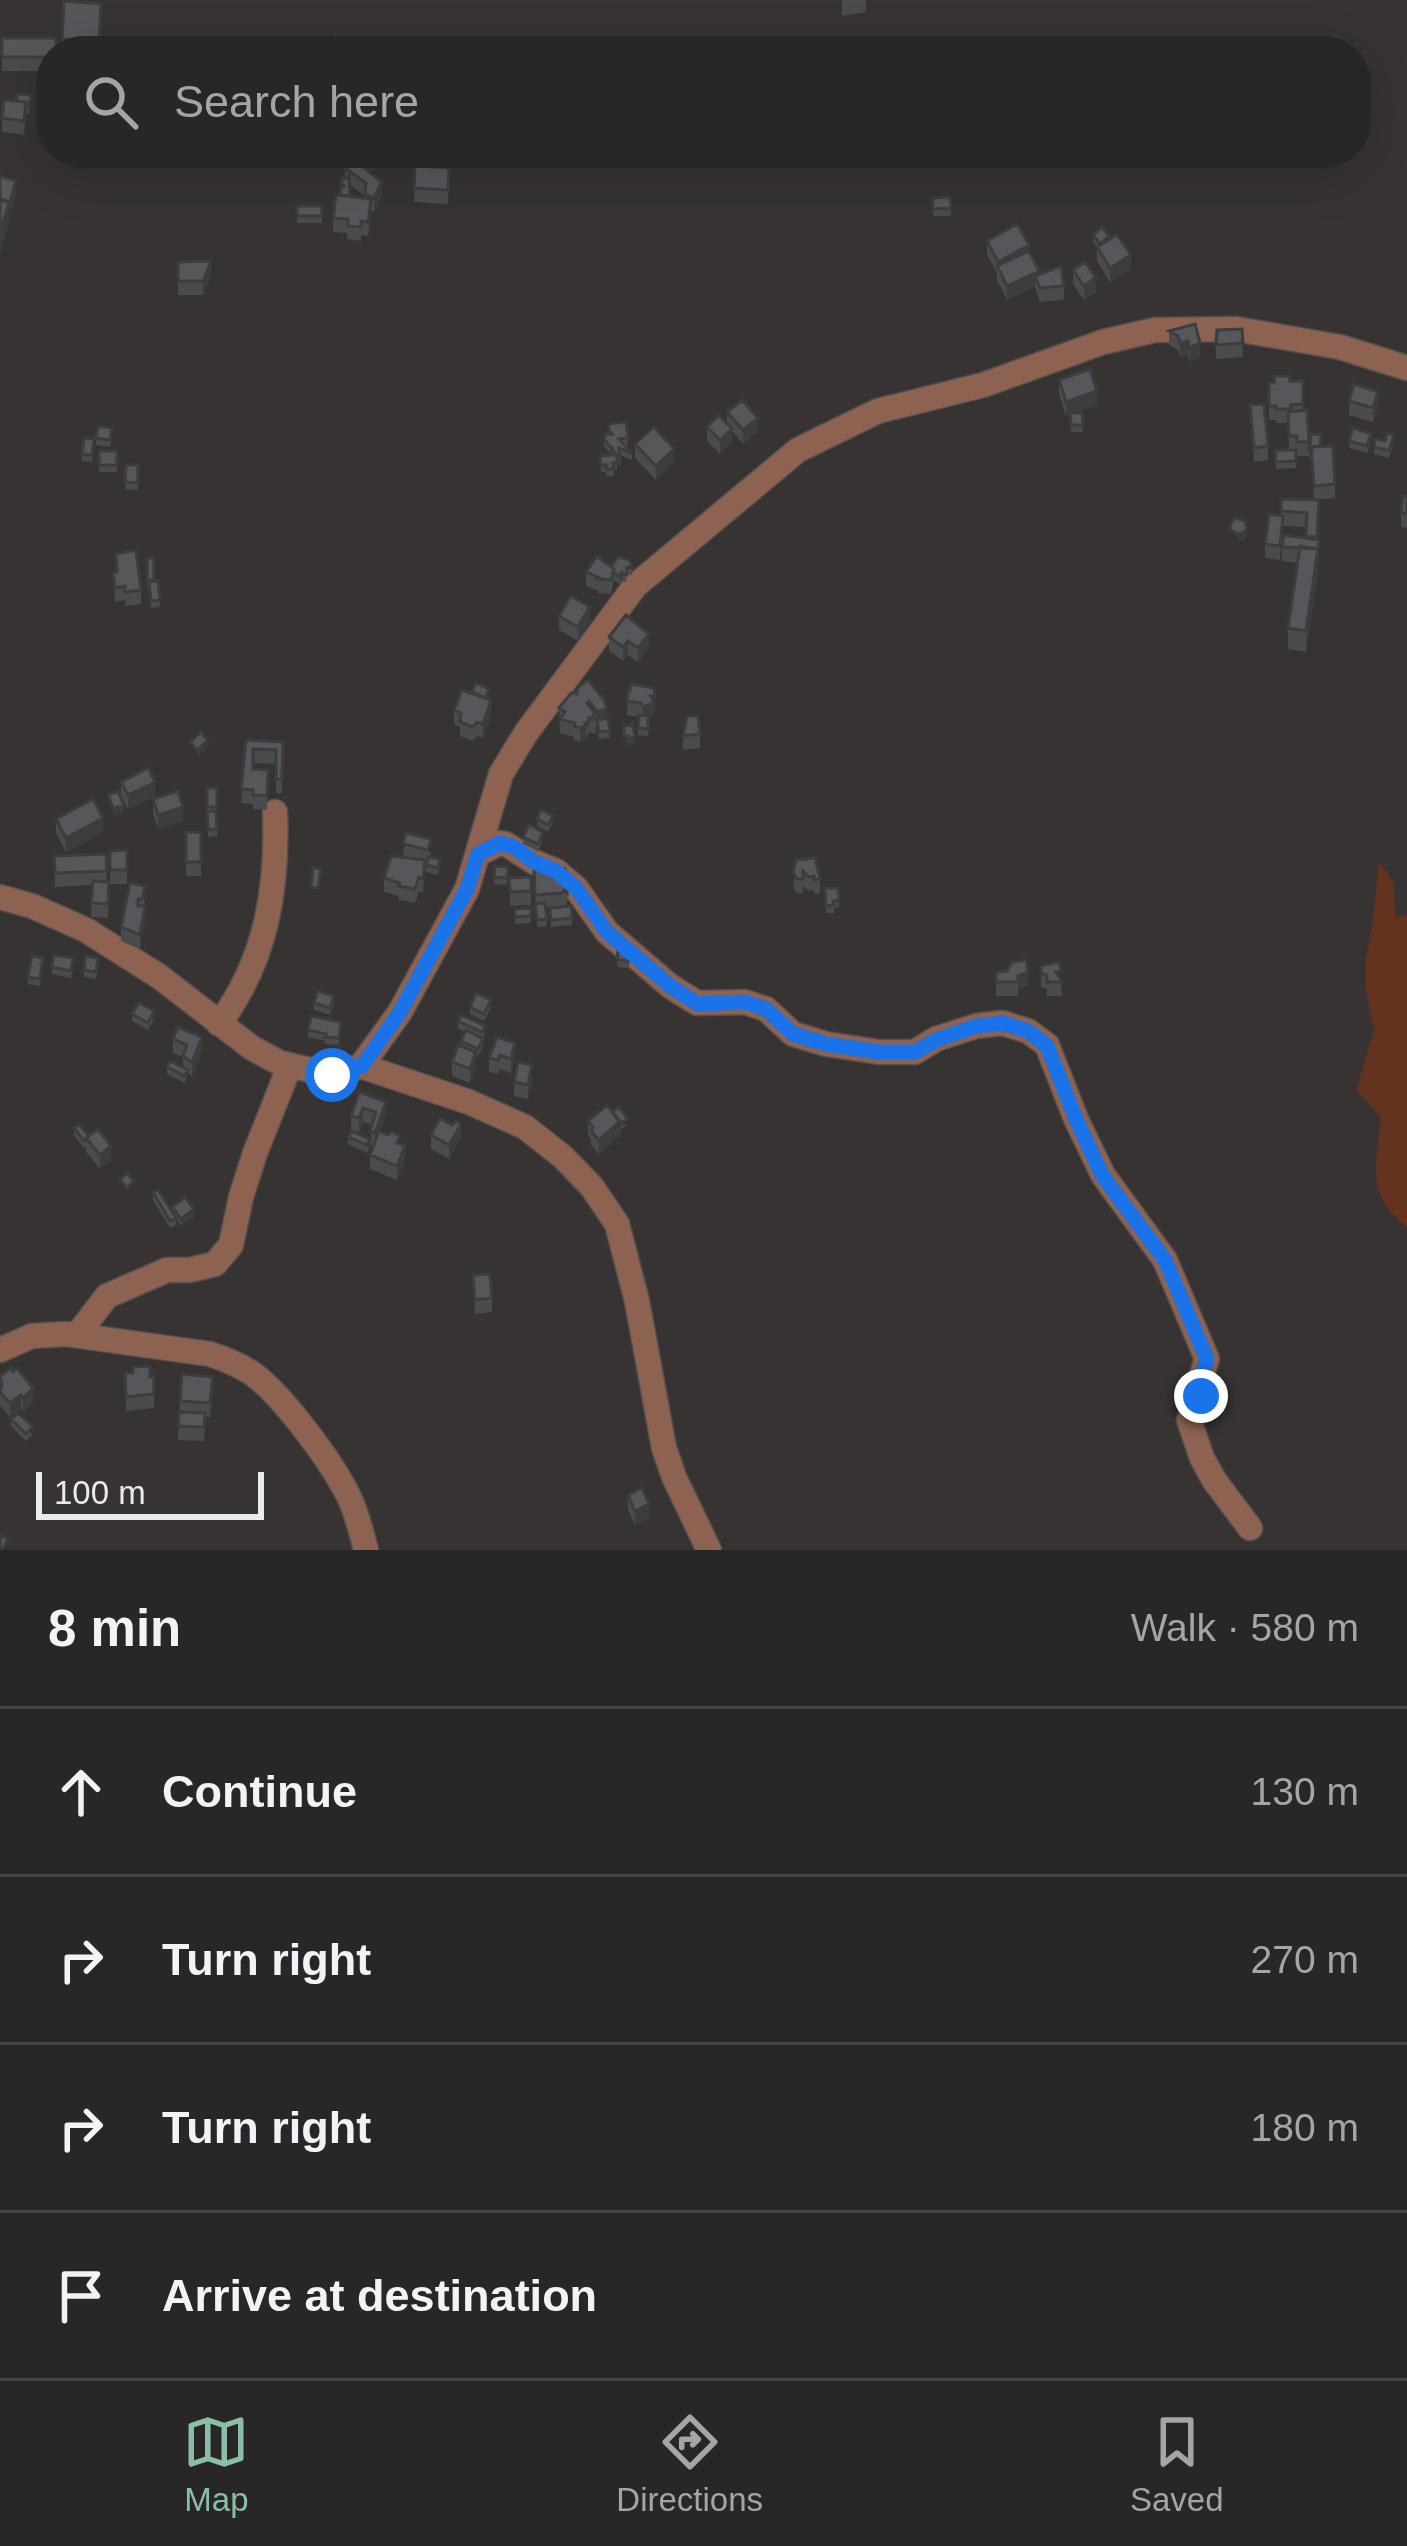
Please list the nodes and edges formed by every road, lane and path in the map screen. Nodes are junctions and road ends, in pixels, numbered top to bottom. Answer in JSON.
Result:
{"nodes":[{"id":1,"x":1407,"y":368,"type":"edge"},
{"id":2,"x":275,"y":812,"type":"dead end"},
{"id":3,"x":478,"y":854,"type":"junction"},
{"id":4,"x":0,"y":897,"type":"edge"},
{"id":5,"x":219,"y":1024,"type":"junction"},
{"id":6,"x":290,"y":1065,"type":"junction"},
{"id":7,"x":362,"y":1066,"type":"junction"},
{"id":8,"x":77,"y":1335,"type":"junction"},
{"id":9,"x":0,"y":1350,"type":"edge"},
{"id":10,"x":1250,"y":1528,"type":"dead end"},
{"id":11,"x":366,"y":1550,"type":"edge"},
{"id":12,"x":709,"y":1550,"type":"edge"}],
"edges":[{"from":1,"to":3,"type":"street"},
{"from":2,"to":5,"type":"street"},
{"from":3,"to":7,"type":"street"},
{"from":3,"to":10,"type":"street"},
{"from":4,"to":5,"type":"street"},
{"from":5,"to":6,"type":"street"},
{"from":6,"to":7,"type":"street"},
{"from":6,"to":8,"type":"street"},
{"from":7,"to":12,"type":"street"},
{"from":8,"to":9,"type":"street"},
{"from":8,"to":11,"type":"street"}]}
